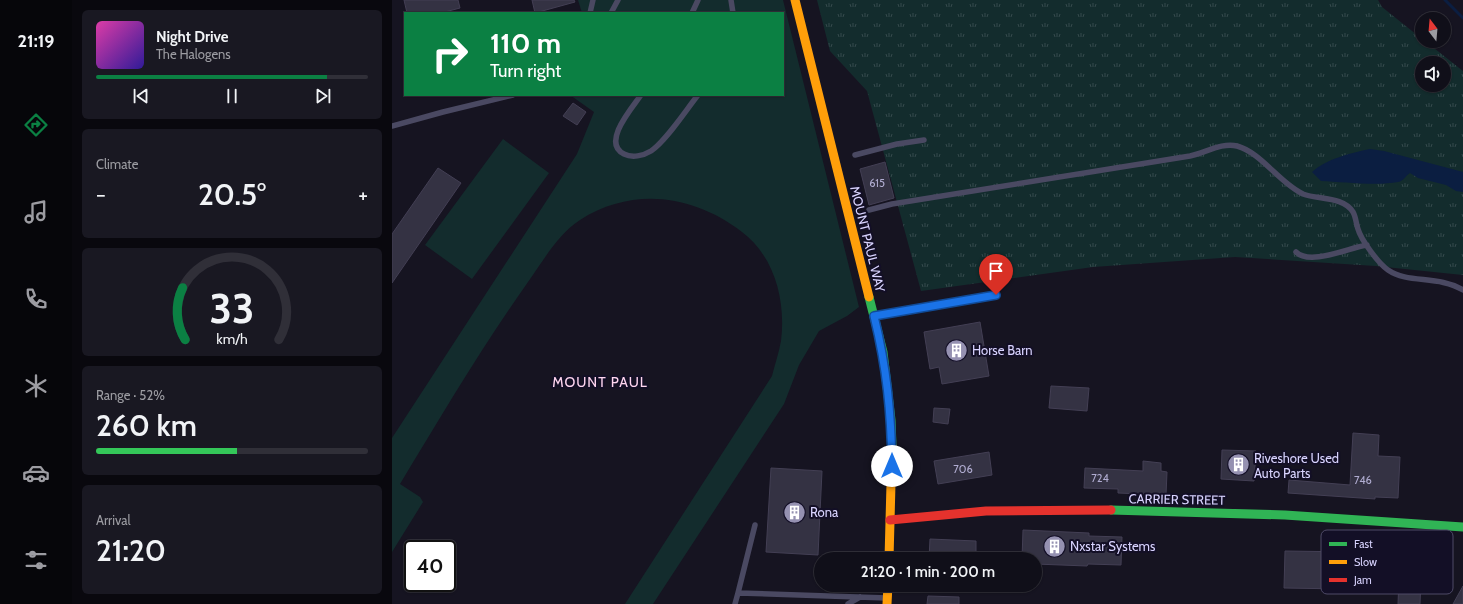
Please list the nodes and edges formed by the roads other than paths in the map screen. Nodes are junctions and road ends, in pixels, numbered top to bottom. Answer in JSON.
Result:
{"nodes":[{"id":1,"x":593,"y":0,"type":"edge"},
{"id":2,"x":618,"y":0,"type":"edge"},
{"id":3,"x":698,"y":0,"type":"edge"},
{"id":4,"x":731,"y":0,"type":"edge"},
{"id":5,"x":795,"y":0,"type":"edge"},
{"id":6,"x":590,"y":12,"type":"edge"},
{"id":7,"x":611,"y":12,"type":"edge"},
{"id":8,"x":692,"y":12,"type":"edge"},
{"id":9,"x":733,"y":12,"type":"edge"},
{"id":10,"x":510,"y":96,"type":"edge"},
{"id":11,"x":640,"y":96,"type":"edge"},
{"id":12,"x":697,"y":96,"type":"edge"},
{"id":13,"x":392,"y":126,"type":"edge"},
{"id":14,"x":924,"y":140,"type":"dead end"},
{"id":15,"x":855,"y":154,"type":"dead end"},
{"id":16,"x":869,"y":210,"type":"dead end"},
{"id":17,"x":1367,"y":245,"type":"junction"},
{"id":18,"x":1296,"y":252,"type":"dead end"},
{"id":19,"x":1463,"y":290,"type":"edge"},
{"id":20,"x":996,"y":295,"type":"dead end"},
{"id":21,"x":874,"y":316,"type":"junction"},
{"id":22,"x":890,"y":520,"type":"junction"},
{"id":23,"x":755,"y":525,"type":"dead end"},
{"id":24,"x":1463,"y":527,"type":"edge"},
{"id":25,"x":889,"y":552,"type":"edge"},
{"id":26,"x":738,"y":593,"type":"junction"},
{"id":27,"x":860,"y":598,"type":"junction"},
{"id":28,"x":887,"y":601,"type":"edge"},
{"id":29,"x":735,"y":604,"type":"edge"},
{"id":30,"x":848,"y":604,"type":"edge"}],
"edges":[{"from":1,"to":6,"type":"lane"},
{"from":2,"to":7,"type":"lane"},
{"from":3,"to":8,"type":"lane"},
{"from":4,"to":9,"type":"lane"},
{"from":5,"to":21,"type":"street","name":"MOUNT PAUL WAY"},
{"from":10,"to":13,"type":"lane"},
{"from":11,"to":12,"type":"lane"},
{"from":14,"to":15,"type":"lane"},
{"from":16,"to":17,"type":"lane"},
{"from":17,"to":18,"type":"lane"},
{"from":17,"to":19,"type":"lane"},
{"from":20,"to":21,"type":"lane"},
{"from":21,"to":22,"type":"street","name":"MOUNT PAUL WAY"},
{"from":22,"to":24,"type":"street","name":"CARRIER STREET"},
{"from":22,"to":25,"type":"street","name":"MOUNT PAUL WAY"},
{"from":23,"to":26,"type":"lane"},
{"from":26,"to":27,"type":"lane"},
{"from":26,"to":29,"type":"lane"},
{"from":27,"to":28,"type":"lane"},
{"from":27,"to":30,"type":"lane"}]}
